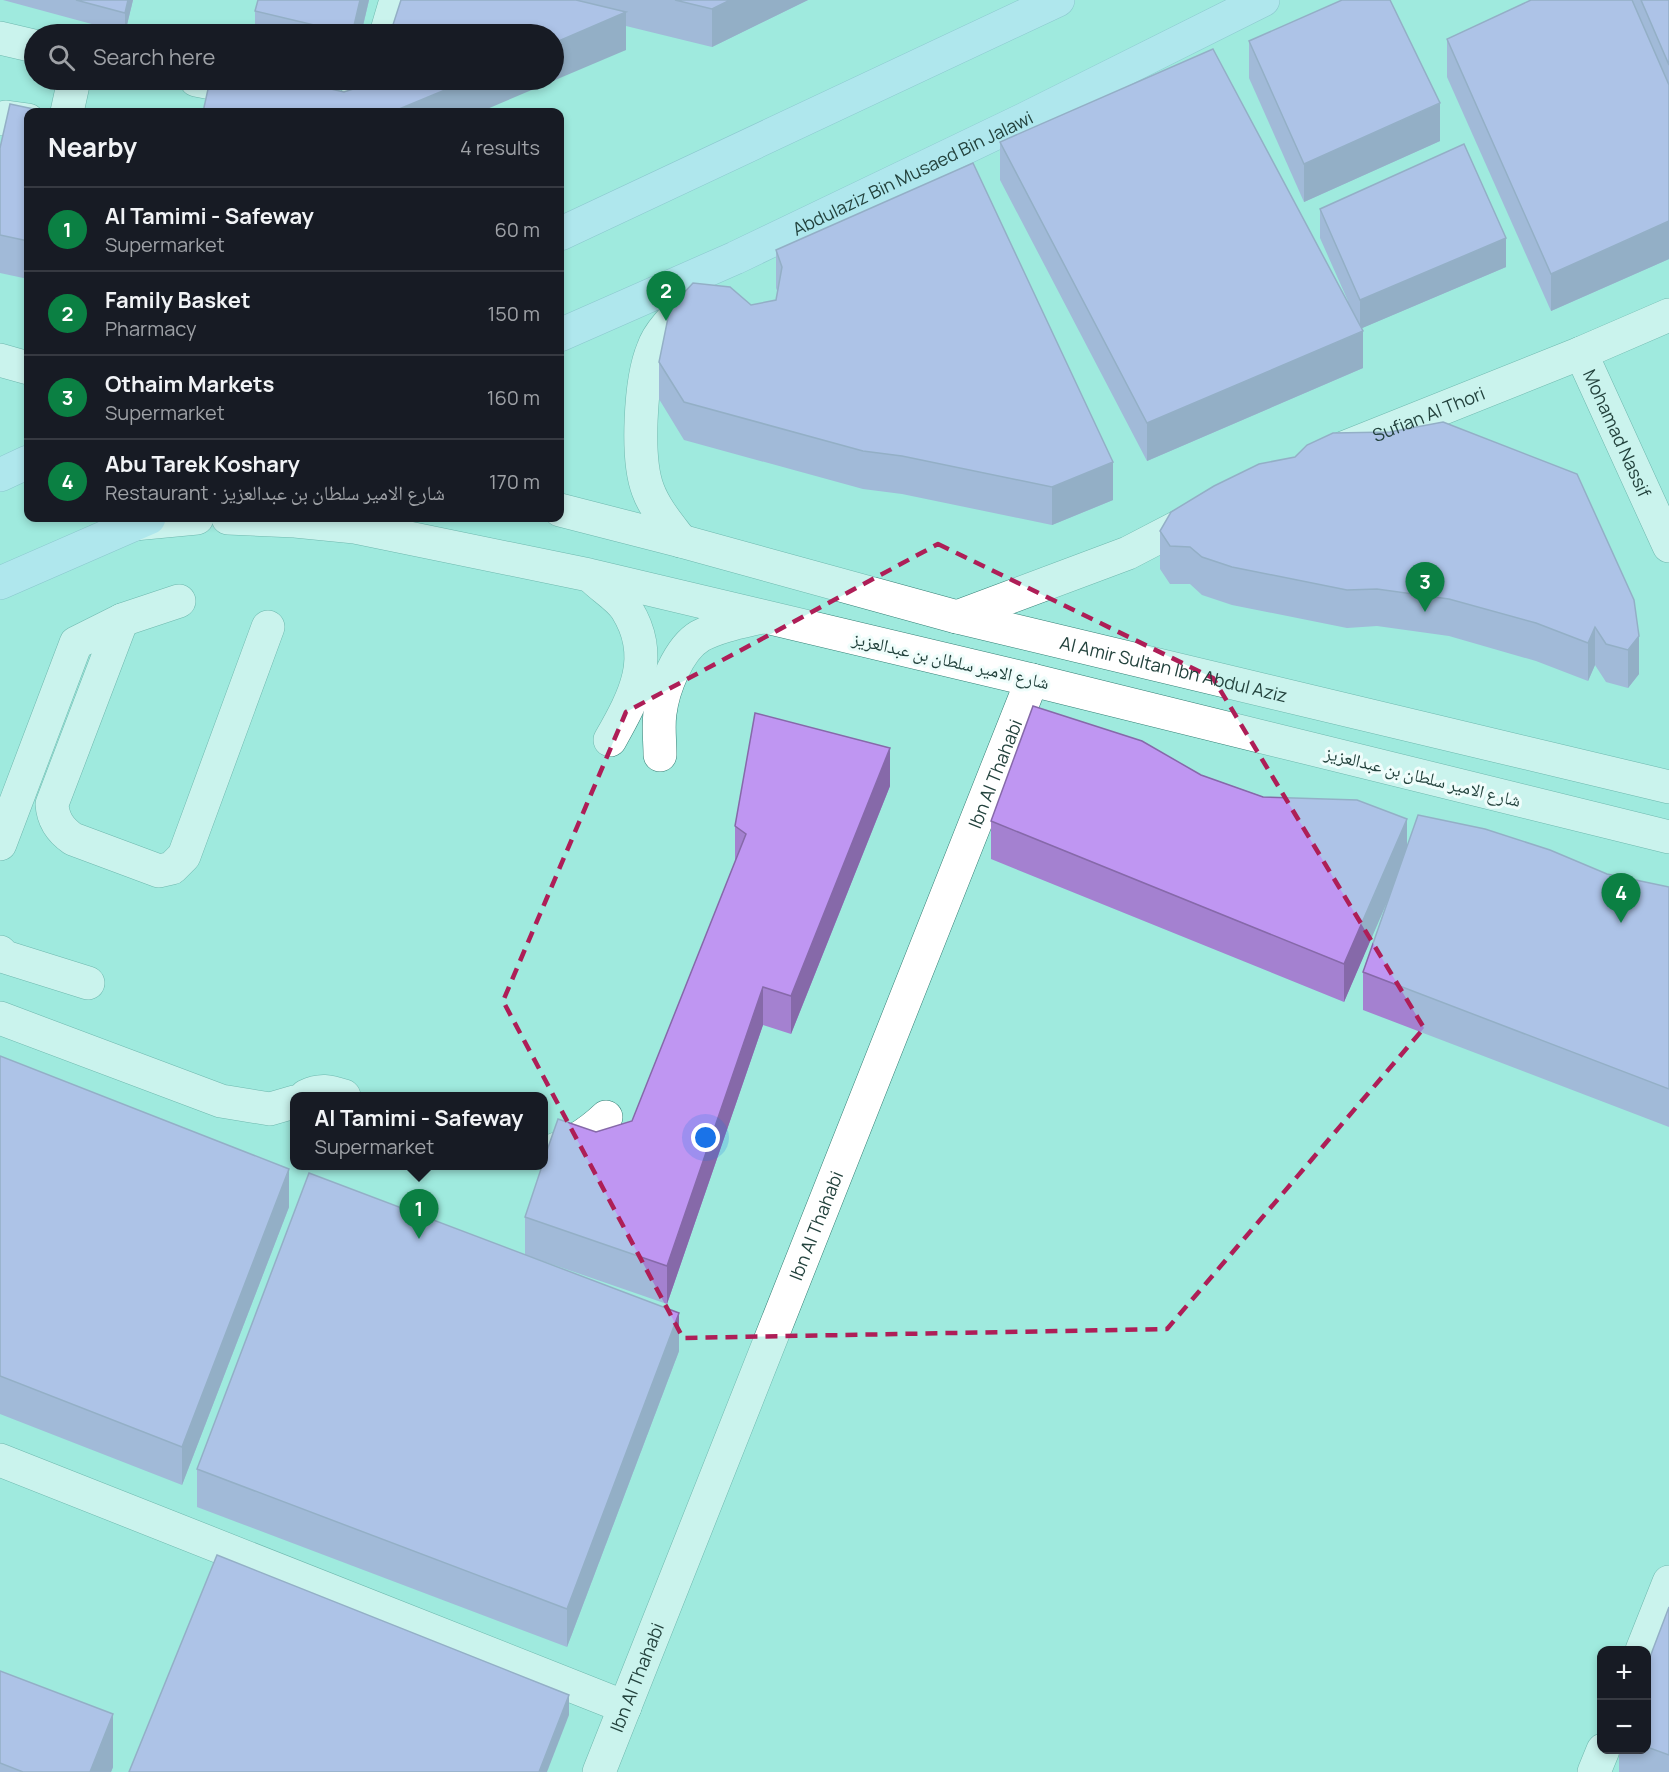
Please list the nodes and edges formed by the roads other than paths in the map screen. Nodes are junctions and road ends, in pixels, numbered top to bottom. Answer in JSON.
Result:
{"nodes":[{"id":1,"x":396,"y":0,"type":"edge"},
{"id":2,"x":1058,"y":0,"type":"edge"},
{"id":3,"x":1263,"y":0,"type":"edge"},
{"id":4,"x":389,"y":24,"type":"edge"},
{"id":5,"x":0,"y":38,"type":"edge"},
{"id":6,"x":24,"y":44,"type":"edge"},
{"id":7,"x":72,"y":90,"type":"edge"},
{"id":8,"x":246,"y":90,"type":"edge"},
{"id":9,"x":361,"y":90,"type":"edge"},
{"id":10,"x":68,"y":108,"type":"edge"},
{"id":11,"x":335,"y":108,"type":"edge"},
{"id":12,"x":352,"y":108,"type":"edge"},
{"id":13,"x":0,"y":119,"type":"edge"},
{"id":14,"x":24,"y":119,"type":"edge"},
{"id":15,"x":564,"y":232,"type":"edge"},
{"id":16,"x":735,"y":258,"type":"junction"},
{"id":17,"x":1669,"y":315,"type":"edge"},
{"id":18,"x":564,"y":333,"type":"edge"},
{"id":19,"x":1581,"y":353,"type":"junction"},
{"id":20,"x":0,"y":360,"type":"edge"},
{"id":21,"x":24,"y":367,"type":"edge"},
{"id":22,"x":1319,"y":458,"type":"edge"},
{"id":23,"x":1223,"y":504,"type":"edge"},
{"id":24,"x":564,"y":511,"type":"edge"},
{"id":25,"x":126,"y":522,"type":"edge"},
{"id":26,"x":305,"y":522,"type":"edge"},
{"id":27,"x":361,"y":522,"type":"edge"},
{"id":28,"x":398,"y":535,"type":"junction"},
{"id":29,"x":681,"y":541,"type":"junction"},
{"id":30,"x":1669,"y":546,"type":"edge"},
{"id":31,"x":589,"y":575,"type":"junction"},
{"id":32,"x":0,"y":583,"type":"edge"},
{"id":33,"x":179,"y":601,"type":"dead end"},
{"id":34,"x":766,"y":616,"type":"junction"},
{"id":35,"x":957,"y":617,"type":"junction"},
{"id":36,"x":122,"y":620,"type":"junction"},
{"id":37,"x":268,"y":627,"type":"dead end"},
{"id":38,"x":1032,"y":680,"type":"junction"},
{"id":39,"x":610,"y":740,"type":"dead end"},
{"id":40,"x":660,"y":755,"type":"dead end"},
{"id":41,"x":1669,"y":787,"type":"edge"},
{"id":42,"x":1669,"y":837,"type":"edge"},
{"id":43,"x":0,"y":844,"type":"edge"},
{"id":44,"x":0,"y":952,"type":"edge"},
{"id":45,"x":88,"y":983,"type":"dead end"},
{"id":46,"x":0,"y":1018,"type":"edge"},
{"id":47,"x":314,"y":1092,"type":"edge"},
{"id":48,"x":333,"y":1092,"type":"edge"},
{"id":49,"x":290,"y":1103,"type":"edge"},
{"id":50,"x":606,"y":1117,"type":"dead end"},
{"id":51,"x":548,"y":1152,"type":"edge"},
{"id":52,"x":0,"y":1460,"type":"edge"},
{"id":53,"x":1666,"y":1597,"type":"edge"},
{"id":54,"x":1644,"y":1646,"type":"edge"},
{"id":55,"x":625,"y":1707,"type":"junction"},
{"id":56,"x":1601,"y":1754,"type":"edge"},
{"id":57,"x":599,"y":1772,"type":"edge"},
{"id":58,"x":1594,"y":1772,"type":"edge"}],
"edges":[{"from":1,"to":4,"type":"street"},
{"from":2,"to":15,"type":"main road"},
{"from":3,"to":16,"type":"main road","name":"Abdulaziz Bin Musaed Bin Jalawi"},
{"from":5,"to":6,"type":"street"},
{"from":7,"to":10,"type":"street"},
{"from":8,"to":11,"type":"street"},
{"from":9,"to":12,"type":"street"},
{"from":13,"to":14,"type":"street"},
{"from":16,"to":18,"type":"main road","name":"Abdulaziz Bin Musaed Bin Jalawi"},
{"from":16,"to":29,"type":"street"},
{"from":17,"to":19,"type":"street","name":"Sufian Al Thori"},
{"from":19,"to":22,"type":"street","name":"Sufian Al Thori"},
{"from":19,"to":30,"type":"street","name":"Mohamad Nassif"},
{"from":20,"to":21,"type":"street"},
{"from":23,"to":35,"type":"street"},
{"from":24,"to":29,"type":"street","name":"Al Amir Sultan Ibn Abdul Aziz"},
{"from":25,"to":32,"type":"main road"},
{"from":26,"to":28,"type":"street","name":"شارع الامير سلطان بن عبدالعزيز"},
{"from":27,"to":28,"type":"street"},
{"from":28,"to":31,"type":"street","name":"شارع الامير سلطان بن عبدالعزيز"},
{"from":29,"to":35,"type":"street","name":"Al Amir Sultan Ibn Abdul Aziz"},
{"from":31,"to":34,"type":"street","name":"شارع الامير سلطان بن عبدالعزيز"},
{"from":31,"to":39,"type":"street"},
{"from":33,"to":36,"type":"street"},
{"from":34,"to":38,"type":"street","name":"شارع الامير سلطان بن عبدالعزيز"},
{"from":34,"to":40,"type":"street"},
{"from":35,"to":41,"type":"street","name":"Al Amir Sultan Ibn Abdul Aziz"},
{"from":36,"to":37,"type":"street"},
{"from":36,"to":43,"type":"street"},
{"from":38,"to":42,"type":"street","name":"شارع الامير سلطان بن عبدالعزيز"},
{"from":38,"to":55,"type":"street","name":"Ibn Al Thahabi"},
{"from":44,"to":45,"type":"street"},
{"from":46,"to":49,"type":"street"},
{"from":47,"to":48,"type":"street"},
{"from":50,"to":51,"type":"street"},
{"from":52,"to":55,"type":"street"},
{"from":53,"to":54,"type":"street"},
{"from":55,"to":57,"type":"street","name":"Ibn Al Thahabi"},
{"from":56,"to":58,"type":"street"}]}
